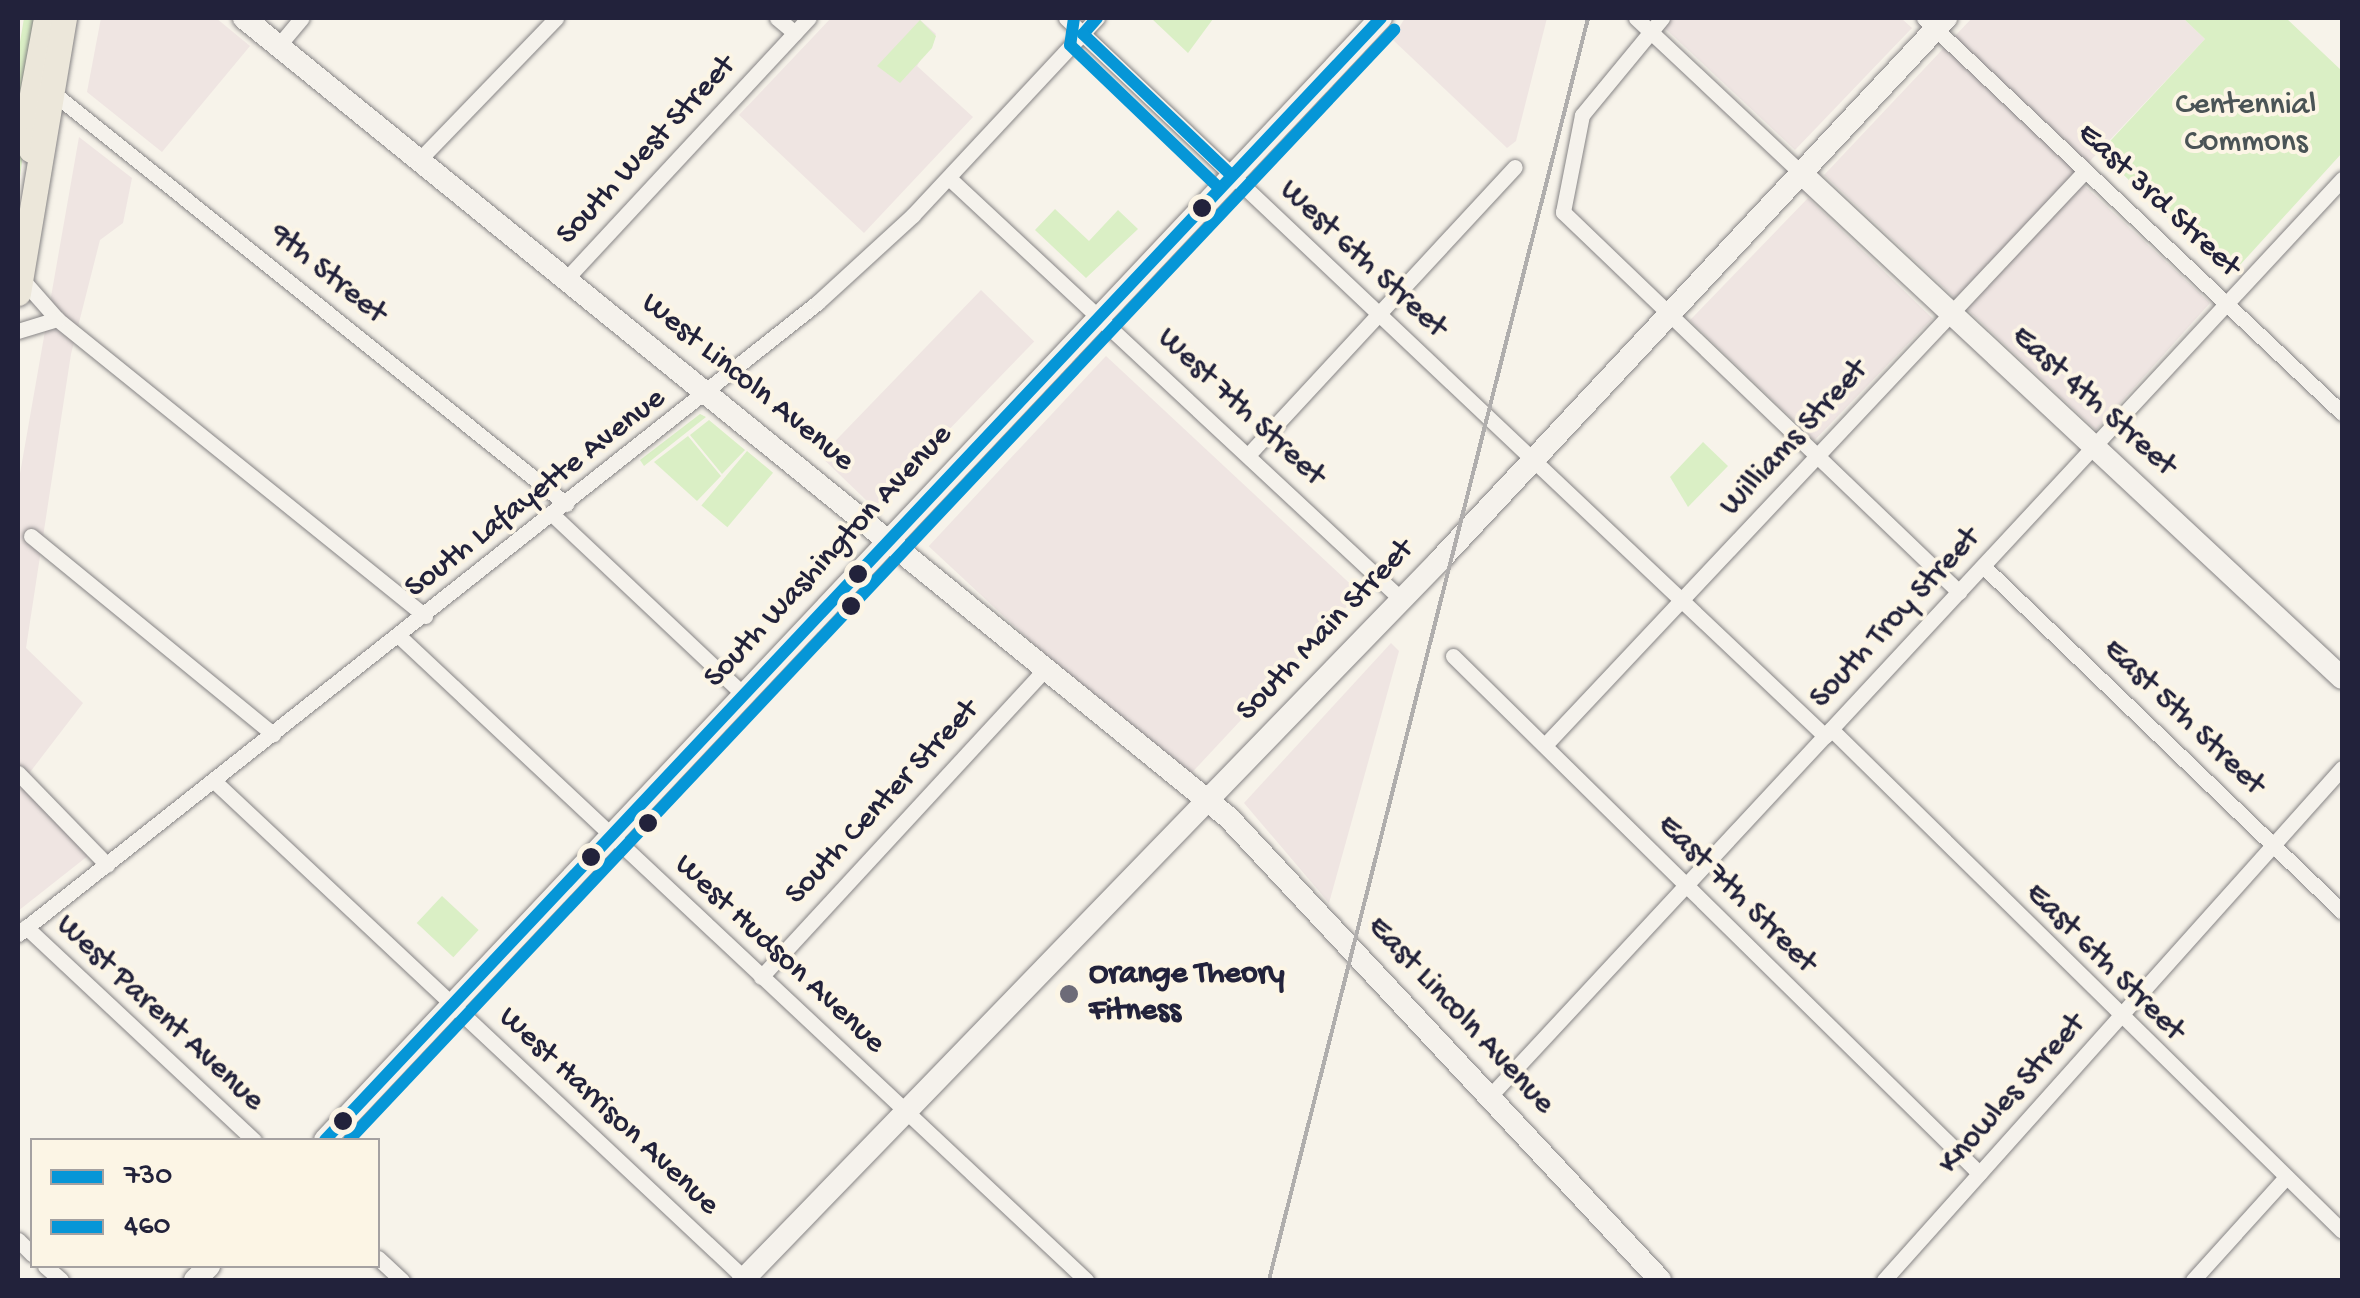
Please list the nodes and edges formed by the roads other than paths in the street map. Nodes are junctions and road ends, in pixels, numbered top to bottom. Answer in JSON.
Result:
{"nodes":[{"id":1,"x":46,"y":18,"type":"edge"},
{"id":2,"x":64,"y":18,"type":"edge"},
{"id":3,"x":244,"y":18,"type":"edge"},
{"id":4,"x":302,"y":18,"type":"edge"},
{"id":5,"x":556,"y":18,"type":"edge"},
{"id":6,"x":778,"y":18,"type":"edge"},
{"id":7,"x":809,"y":18,"type":"edge"},
{"id":8,"x":1066,"y":18,"type":"edge"},
{"id":9,"x":1097,"y":18,"type":"edge"},
{"id":10,"x":1381,"y":18,"type":"edge"},
{"id":11,"x":1636,"y":18,"type":"edge"},
{"id":12,"x":1662,"y":18,"type":"edge"},
{"id":13,"x":1935,"y":21,"type":"edge"},
{"id":14,"x":1652,"y":33,"type":"junction"},
{"id":15,"x":794,"y":34,"type":"junction"},
{"id":16,"x":1083,"y":34,"type":"junction"},
{"id":17,"x":279,"y":44,"type":"junction"},
{"id":18,"x":52,"y":92,"type":"junction"},
{"id":19,"x":420,"y":159,"type":"junction"},
{"id":20,"x":1514,"y":167,"type":"dead end"},
{"id":21,"x":2085,"y":171,"type":"junction"},
{"id":22,"x":1800,"y":173,"type":"junction"},
{"id":23,"x":1231,"y":174,"type":"junction"},
{"id":24,"x":949,"y":178,"type":"junction"},
{"id":25,"x":2342,"y":179,"type":"edge"},
{"id":26,"x":34,"y":180,"type":"junction"},
{"id":27,"x":566,"y":278,"type":"junction"},
{"id":28,"x":18,"y":288,"type":"edge"},
{"id":29,"x":2228,"y":304,"type":"junction"},
{"id":30,"x":1950,"y":314,"type":"junction"},
{"id":31,"x":1668,"y":315,"type":"junction"},
{"id":32,"x":1381,"y":316,"type":"junction"},
{"id":33,"x":1098,"y":317,"type":"junction"},
{"id":34,"x":57,"y":320,"type":"junction"},
{"id":35,"x":18,"y":330,"type":"edge"},
{"id":36,"x":708,"y":393,"type":"junction"},
{"id":37,"x":2342,"y":413,"type":"edge"},
{"id":38,"x":2094,"y":448,"type":"junction"},
{"id":39,"x":1248,"y":454,"type":"junction"},
{"id":40,"x":1816,"y":457,"type":"junction"},
{"id":41,"x":1532,"y":460,"type":"junction"},
{"id":42,"x":559,"y":510,"type":"junction"},
{"id":43,"x":32,"y":536,"type":"dead end"},
{"id":44,"x":889,"y":540,"type":"junction"},
{"id":45,"x":1983,"y":566,"type":"junction"},
{"id":46,"x":1959,"y":592,"type":"junction"},
{"id":47,"x":1401,"y":600,"type":"junction"},
{"id":48,"x":1681,"y":600,"type":"junction"},
{"id":49,"x":424,"y":616,"type":"junction"},
{"id":50,"x":399,"y":636,"type":"junction"},
{"id":51,"x":1453,"y":656,"type":"dead end"},
{"id":52,"x":1046,"y":667,"type":"junction"},
{"id":53,"x":2342,"y":678,"type":"edge"},
{"id":54,"x":743,"y":694,"type":"junction"},
{"id":55,"x":1828,"y":732,"type":"junction"},
{"id":56,"x":274,"y":734,"type":"junction"},
{"id":57,"x":1544,"y":745,"type":"junction"},
{"id":58,"x":2342,"y":768,"type":"edge"},
{"id":59,"x":18,"y":773,"type":"edge"},
{"id":60,"x":214,"y":781,"type":"junction"},
{"id":61,"x":1208,"y":799,"type":"junction"},
{"id":62,"x":611,"y":836,"type":"junction"},
{"id":63,"x":2275,"y":844,"type":"junction"},
{"id":64,"x":108,"y":865,"type":"junction"},
{"id":65,"x":1688,"y":884,"type":"junction"},
{"id":66,"x":2342,"y":912,"type":"edge"},
{"id":67,"x":22,"y":930,"type":"edge"},
{"id":68,"x":760,"y":977,"type":"junction"},
{"id":69,"x":453,"y":1004,"type":"junction"},
{"id":70,"x":2119,"y":1019,"type":"junction"},
{"id":71,"x":1490,"y":1096,"type":"junction"},
{"id":72,"x":904,"y":1110,"type":"junction"},
{"id":73,"x":252,"y":1138,"type":"edge"},
{"id":74,"x":327,"y":1138,"type":"edge"},
{"id":75,"x":1979,"y":1174,"type":"junction"},
{"id":76,"x":2286,"y":1178,"type":"junction"},
{"id":77,"x":2342,"y":1231,"type":"edge"},
{"id":78,"x":380,"y":1260,"type":"edge"},
{"id":79,"x":402,"y":1280,"type":"edge"},
{"id":80,"x":744,"y":1280,"type":"edge"},
{"id":81,"x":1086,"y":1280,"type":"edge"},
{"id":82,"x":1660,"y":1280,"type":"edge"},
{"id":83,"x":1884,"y":1280,"type":"edge"},
{"id":84,"x":2194,"y":1280,"type":"edge"}],
"edges":[{"from":1,"to":26,"type":"main road"},
{"from":2,"to":18,"type":"main road"},
{"from":3,"to":17,"type":"main road","name":"West Lincoln Avenue"},
{"from":4,"to":17,"type":"street"},
{"from":5,"to":19,"type":"street"},
{"from":6,"to":15,"type":"street"},
{"from":7,"to":15,"type":"street","name":"South West Street"},
{"from":8,"to":16,"type":"street","name":"West 6th Street"},
{"from":9,"to":16,"type":"street","name":"South Lafayette Avenue"},
{"from":10,"to":23,"type":"main road","name":"South Washington Avenue"},
{"from":11,"to":14,"type":"street"},
{"from":12,"to":14,"type":"street"},
{"from":13,"to":21,"type":"street","name":"East 3rd Street"},
{"from":13,"to":22,"type":"main road","name":"South Main Street"},
{"from":14,"to":22,"type":"street"},
{"from":14,"to":31,"type":"street"},
{"from":15,"to":27,"type":"street","name":"South West Street"},
{"from":16,"to":23,"type":"street","name":"West 6th Street"},
{"from":16,"to":24,"type":"street","name":"South Lafayette Avenue"},
{"from":17,"to":19,"type":"main road","name":"West Lincoln Avenue"},
{"from":18,"to":26,"type":"main road"},
{"from":18,"to":42,"type":"street","name":"9th Street"},
{"from":19,"to":27,"type":"main road","name":"West Lincoln Avenue"},
{"from":20,"to":32,"type":"street"},
{"from":21,"to":29,"type":"street","name":"East 3rd Street"},
{"from":21,"to":30,"type":"street","name":"Williams Street"},
{"from":22,"to":30,"type":"main road","name":"East 4th Street"},
{"from":22,"to":31,"type":"main road","name":"South Main Street"},
{"from":23,"to":32,"type":"street","name":"West 6th Street"},
{"from":23,"to":33,"type":"main road","name":"South Washington Avenue"},
{"from":24,"to":33,"type":"street","name":"West 7th Street"},
{"from":24,"to":36,"type":"street","name":"South Lafayette Avenue"},
{"from":25,"to":29,"type":"street","name":"South Troy Street"},
{"from":26,"to":28,"type":"main road"},
{"from":27,"to":36,"type":"main road","name":"West Lincoln Avenue"},
{"from":28,"to":34,"type":"street"},
{"from":29,"to":37,"type":"street","name":"East 3rd Street"},
{"from":29,"to":38,"type":"street","name":"South Troy Street"},
{"from":30,"to":38,"type":"main road","name":"East 4th Street"},
{"from":30,"to":40,"type":"street","name":"Williams Street"},
{"from":31,"to":40,"type":"street"},
{"from":31,"to":41,"type":"main road","name":"South Main Street"},
{"from":32,"to":39,"type":"street"},
{"from":32,"to":41,"type":"street","name":"West 6th Street"},
{"from":33,"to":39,"type":"street","name":"West 7th Street"},
{"from":33,"to":44,"type":"main road","name":"South Washington Avenue"},
{"from":34,"to":35,"type":"street"},
{"from":34,"to":49,"type":"street"},
{"from":36,"to":42,"type":"street","name":"South Lafayette Avenue"},
{"from":36,"to":44,"type":"main road","name":"West Lincoln Avenue"},
{"from":38,"to":45,"type":"street","name":"South Troy Street"},
{"from":38,"to":53,"type":"main road","name":"East 4th Street"},
{"from":39,"to":47,"type":"street","name":"West 7th Street"},
{"from":40,"to":46,"type":"street"},
{"from":40,"to":48,"type":"street","name":"Williams Street"},
{"from":41,"to":47,"type":"main road","name":"South Main Street"},
{"from":41,"to":48,"type":"street","name":"East 6th Street"},
{"from":42,"to":49,"type":"street","name":"South Lafayette Avenue"},
{"from":42,"to":54,"type":"street","name":"9th Street"},
{"from":43,"to":56,"type":"street"},
{"from":44,"to":52,"type":"main road","name":"West Lincoln Avenue"},
{"from":44,"to":54,"type":"main road","name":"South Washington Avenue"},
{"from":45,"to":46,"type":"street","name":"South Troy Street"},
{"from":45,"to":63,"type":"street","name":"East 5th Street"},
{"from":46,"to":55,"type":"street","name":"South Troy Street"},
{"from":47,"to":61,"type":"main road","name":"South Main Street"},
{"from":48,"to":55,"type":"street","name":"East 6th Street"},
{"from":48,"to":57,"type":"street","name":"Williams Street"},
{"from":49,"to":50,"type":"street","name":"South Lafayette Avenue"},
{"from":50,"to":56,"type":"street","name":"South Lafayette Avenue"},
{"from":50,"to":62,"type":"street","name":"West Hudson Avenue"},
{"from":51,"to":57,"type":"street","name":"East 7th Street"},
{"from":52,"to":61,"type":"main road","name":"West Lincoln Avenue"},
{"from":52,"to":68,"type":"street","name":"South Center Street"},
{"from":54,"to":62,"type":"main road","name":"South Washington Avenue"},
{"from":55,"to":65,"type":"street","name":"South Troy Street"},
{"from":55,"to":70,"type":"street","name":"East 6th Street"},
{"from":56,"to":60,"type":"street","name":"South Lafayette Avenue"},
{"from":57,"to":65,"type":"street","name":"East 7th Street"},
{"from":58,"to":63,"type":"street","name":"Knowles Street"},
{"from":59,"to":64,"type":"street"},
{"from":60,"to":64,"type":"street","name":"South Lafayette Avenue"},
{"from":60,"to":69,"type":"street","name":"West Harrison Avenue"},
{"from":61,"to":71,"type":"main road","name":"East Lincoln Avenue"},
{"from":61,"to":72,"type":"main road","name":"South Main Street"},
{"from":62,"to":68,"type":"street","name":"West Hudson Avenue"},
{"from":62,"to":69,"type":"main road","name":"South Washington Avenue"},
{"from":63,"to":66,"type":"street","name":"East 5th Street"},
{"from":63,"to":70,"type":"street","name":"Knowles Street"},
{"from":64,"to":67,"type":"street","name":"South Lafayette Avenue"},
{"from":65,"to":71,"type":"street","name":"South Troy Street"},
{"from":65,"to":75,"type":"street","name":"East 7th Street"},
{"from":67,"to":73,"type":"street","name":"West Parent Avenue"},
{"from":68,"to":72,"type":"street","name":"West Hudson Avenue"},
{"from":69,"to":74,"type":"main road","name":"South Washington Avenue"},
{"from":69,"to":80,"type":"street","name":"West Harrison Avenue"},
{"from":70,"to":75,"type":"street","name":"Knowles Street"},
{"from":70,"to":76,"type":"street","name":"East 6th Street"},
{"from":71,"to":82,"type":"main road","name":"East Lincoln Avenue"},
{"from":72,"to":80,"type":"main road","name":"South Main Street"},
{"from":72,"to":81,"type":"street","name":"West Hudson Avenue"},
{"from":75,"to":83,"type":"street","name":"Knowles Street"},
{"from":76,"to":77,"type":"street","name":"East 6th Street"},
{"from":76,"to":84,"type":"street"},
{"from":78,"to":79,"type":"street"}]}
